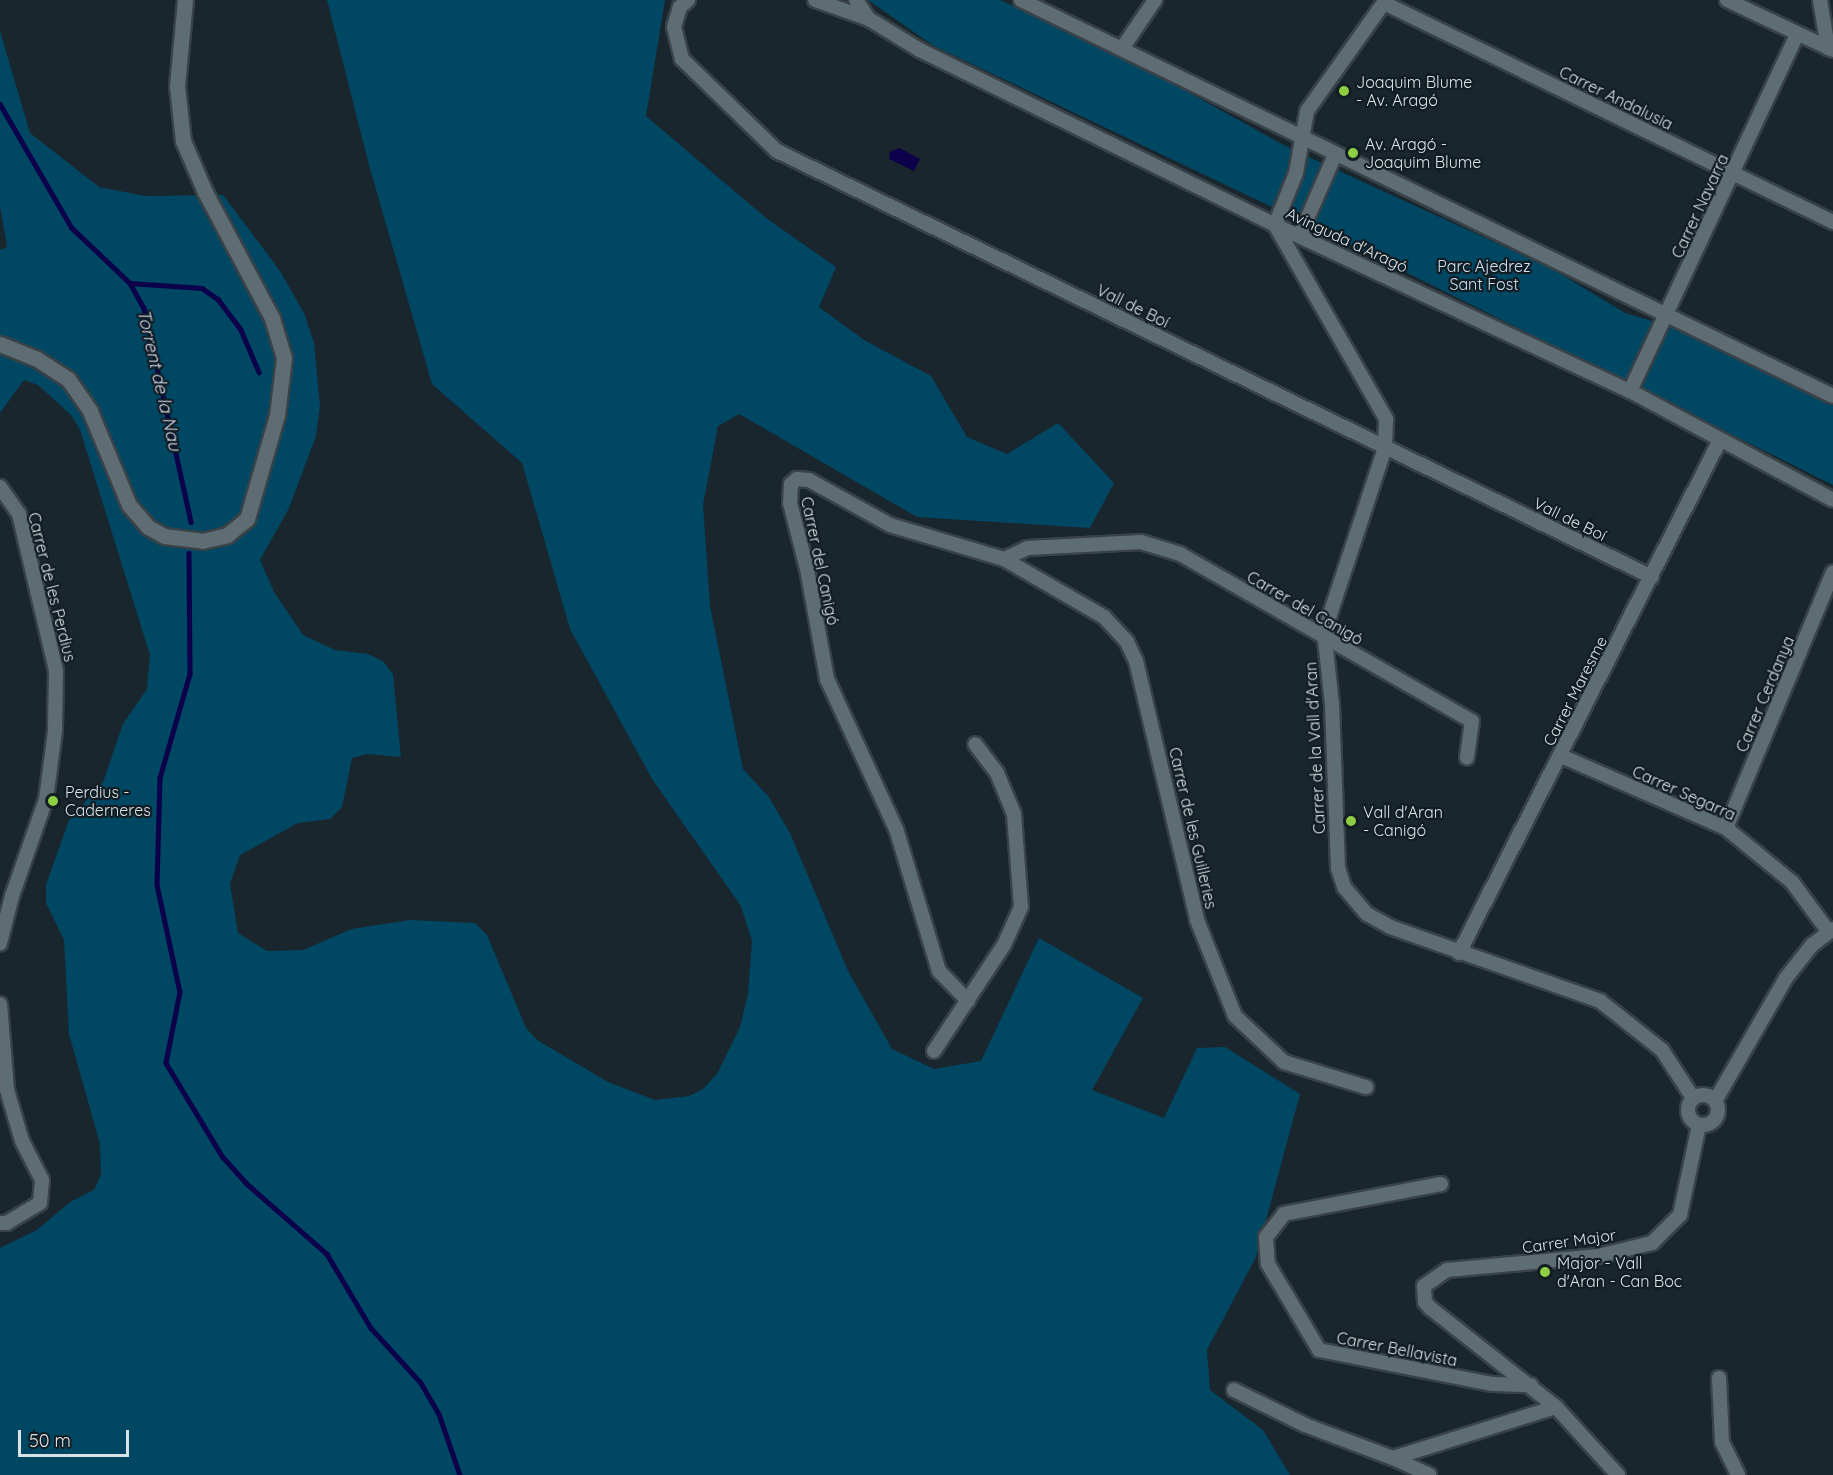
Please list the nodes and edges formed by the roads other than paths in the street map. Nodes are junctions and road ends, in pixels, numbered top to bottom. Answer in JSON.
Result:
{"nodes":[{"id":1,"x":185,"y":0,"type":"edge"},
{"id":2,"x":688,"y":0,"type":"edge"},
{"id":3,"x":815,"y":0,"type":"edge"},
{"id":4,"x":856,"y":0,"type":"edge"},
{"id":5,"x":1022,"y":0,"type":"edge"},
{"id":6,"x":1155,"y":0,"type":"edge"},
{"id":7,"x":1727,"y":0,"type":"edge"},
{"id":8,"x":1820,"y":0,"type":"edge"},
{"id":9,"x":1385,"y":1,"type":"edge"},
{"id":10,"x":869,"y":19,"type":"junction"},
{"id":11,"x":1797,"y":34,"type":"junction"},
{"id":12,"x":1123,"y":47,"type":"junction"},
{"id":13,"x":1831,"y":49,"type":"edge"},
{"id":14,"x":1302,"y":138,"type":"junction"},
{"id":15,"x":1335,"y":155,"type":"junction"},
{"id":16,"x":1733,"y":174,"type":"junction"},
{"id":17,"x":1833,"y":222,"type":"edge"},
{"id":18,"x":1275,"y":225,"type":"junction"},
{"id":19,"x":1300,"y":235,"type":"junction"},
{"id":20,"x":1305,"y":278,"type":"junction"},
{"id":21,"x":1668,"y":315,"type":"junction"},
{"id":22,"x":0,"y":344,"type":"edge"},
{"id":23,"x":1630,"y":391,"type":"junction"},
{"id":24,"x":1833,"y":396,"type":"edge"},
{"id":25,"x":1719,"y":442,"type":"junction"},
{"id":26,"x":1385,"y":448,"type":"junction"},
{"id":27,"x":0,"y":487,"type":"edge"},
{"id":28,"x":1833,"y":500,"type":"edge"},
{"id":29,"x":1004,"y":560,"type":"junction"},
{"id":30,"x":1833,"y":572,"type":"edge"},
{"id":31,"x":1652,"y":577,"type":"junction"},
{"id":32,"x":1325,"y":640,"type":"junction"},
{"id":33,"x":975,"y":744,"type":"dead end"},
{"id":34,"x":1561,"y":756,"type":"junction"},
{"id":35,"x":1467,"y":758,"type":"dead end"},
{"id":36,"x":1726,"y":828,"type":"junction"},
{"id":37,"x":1831,"y":930,"type":"edge"},
{"id":38,"x":0,"y":943,"type":"edge"},
{"id":39,"x":1459,"y":953,"type":"junction"},
{"id":40,"x":968,"y":1000,"type":"junction"},
{"id":41,"x":0,"y":1004,"type":"edge"},
{"id":42,"x":934,"y":1051,"type":"dead end"},
{"id":43,"x":1366,"y":1087,"type":"dead end"},
{"id":44,"x":1693,"y":1098,"type":"junction"},
{"id":45,"x":1715,"y":1101,"type":"junction"},
{"id":46,"x":1699,"y":1125,"type":"junction"},
{"id":47,"x":1441,"y":1184,"type":"dead end"},
{"id":48,"x":0,"y":1223,"type":"edge"},
{"id":49,"x":1719,"y":1378,"type":"dead end"},
{"id":50,"x":1531,"y":1385,"type":"junction"},
{"id":51,"x":1234,"y":1390,"type":"dead end"},
{"id":52,"x":1556,"y":1407,"type":"junction"},
{"id":53,"x":1393,"y":1458,"type":"junction"},
{"id":54,"x":1429,"y":1475,"type":"edge"},
{"id":55,"x":1618,"y":1475,"type":"edge"},
{"id":56,"x":1738,"y":1475,"type":"edge"}],
"edges":[{"from":1,"to":22,"type":"street"},
{"from":2,"to":26,"type":"street","name":"Vall de Boí"},
{"from":3,"to":10,"type":"street"},
{"from":4,"to":10,"type":"street","name":"Avinguda d'Aragó"},
{"from":5,"to":12,"type":"street"},
{"from":6,"to":12,"type":"street"},
{"from":7,"to":11,"type":"street"},
{"from":8,"to":13,"type":"street"},
{"from":9,"to":14,"type":"street"},
{"from":9,"to":16,"type":"street","name":"Carrer Andalusia"},
{"from":10,"to":18,"type":"street","name":"Avinguda d'Aragó"},
{"from":11,"to":13,"type":"street"},
{"from":11,"to":16,"type":"street","name":"Carrer Navarra"},
{"from":12,"to":14,"type":"street"},
{"from":14,"to":15,"type":"street"},
{"from":14,"to":18,"type":"street"},
{"from":15,"to":19,"type":"street"},
{"from":15,"to":21,"type":"street"},
{"from":16,"to":17,"type":"street","name":"Carrer Andalusia"},
{"from":16,"to":21,"type":"street","name":"Carrer Navarra"},
{"from":18,"to":19,"type":"street","name":"Avinguda d'Aragó"},
{"from":18,"to":20,"type":"street","name":"Carrer de la Vall d'Aran"},
{"from":19,"to":20,"type":"street"},
{"from":19,"to":23,"type":"street","name":"Avinguda d'Aragó"},
{"from":20,"to":26,"type":"street","name":"Carrer de la Vall d'Aran"},
{"from":21,"to":23,"type":"street","name":"Carrer Navarra"},
{"from":21,"to":24,"type":"street"},
{"from":23,"to":25,"type":"street","name":"Avinguda d'Aragó"},
{"from":25,"to":28,"type":"street","name":"Avinguda d'Aragó"},
{"from":25,"to":31,"type":"street","name":"Carrer Maresme"},
{"from":26,"to":31,"type":"street","name":"Vall de Boí"},
{"from":26,"to":32,"type":"street","name":"Carrer de la Vall d'Aran"},
{"from":27,"to":38,"type":"street","name":"Carrer de les Perdius"},
{"from":29,"to":32,"type":"street","name":"Carrer del Canigó"},
{"from":29,"to":40,"type":"street","name":"Carrer del Canigó"},
{"from":29,"to":43,"type":"street","name":"Carrer de les Guilleries"},
{"from":30,"to":36,"type":"street","name":"Carrer Cerdanya"},
{"from":31,"to":34,"type":"street","name":"Carrer Maresme"},
{"from":32,"to":35,"type":"street","name":"Carrer del Canigó"},
{"from":32,"to":39,"type":"street","name":"Carrer de la Vall d'Aran"},
{"from":33,"to":40,"type":"street"},
{"from":34,"to":36,"type":"street","name":"Carrer Segarra"},
{"from":34,"to":39,"type":"street","name":"Carrer Maresme"},
{"from":36,"to":37,"type":"street","name":"Carrer Segarra"},
{"from":37,"to":45,"type":"street"},
{"from":39,"to":44,"type":"street","name":"Carrer de la Vall d'Aran"},
{"from":40,"to":42,"type":"street"},
{"from":41,"to":48,"type":"street"},
{"from":44,"to":45,"type":"street"},
{"from":44,"to":46,"type":"street"},
{"from":45,"to":46,"type":"street"},
{"from":46,"to":50,"type":"street","name":"Carrer Major"},
{"from":47,"to":50,"type":"street","name":"Carrer Bellavista"},
{"from":49,"to":56,"type":"street"},
{"from":50,"to":52,"type":"street","name":"Carrer Major"},
{"from":51,"to":53,"type":"street"},
{"from":52,"to":53,"type":"street"},
{"from":52,"to":55,"type":"street","name":"Carrer Major"},
{"from":53,"to":54,"type":"street"}]}
